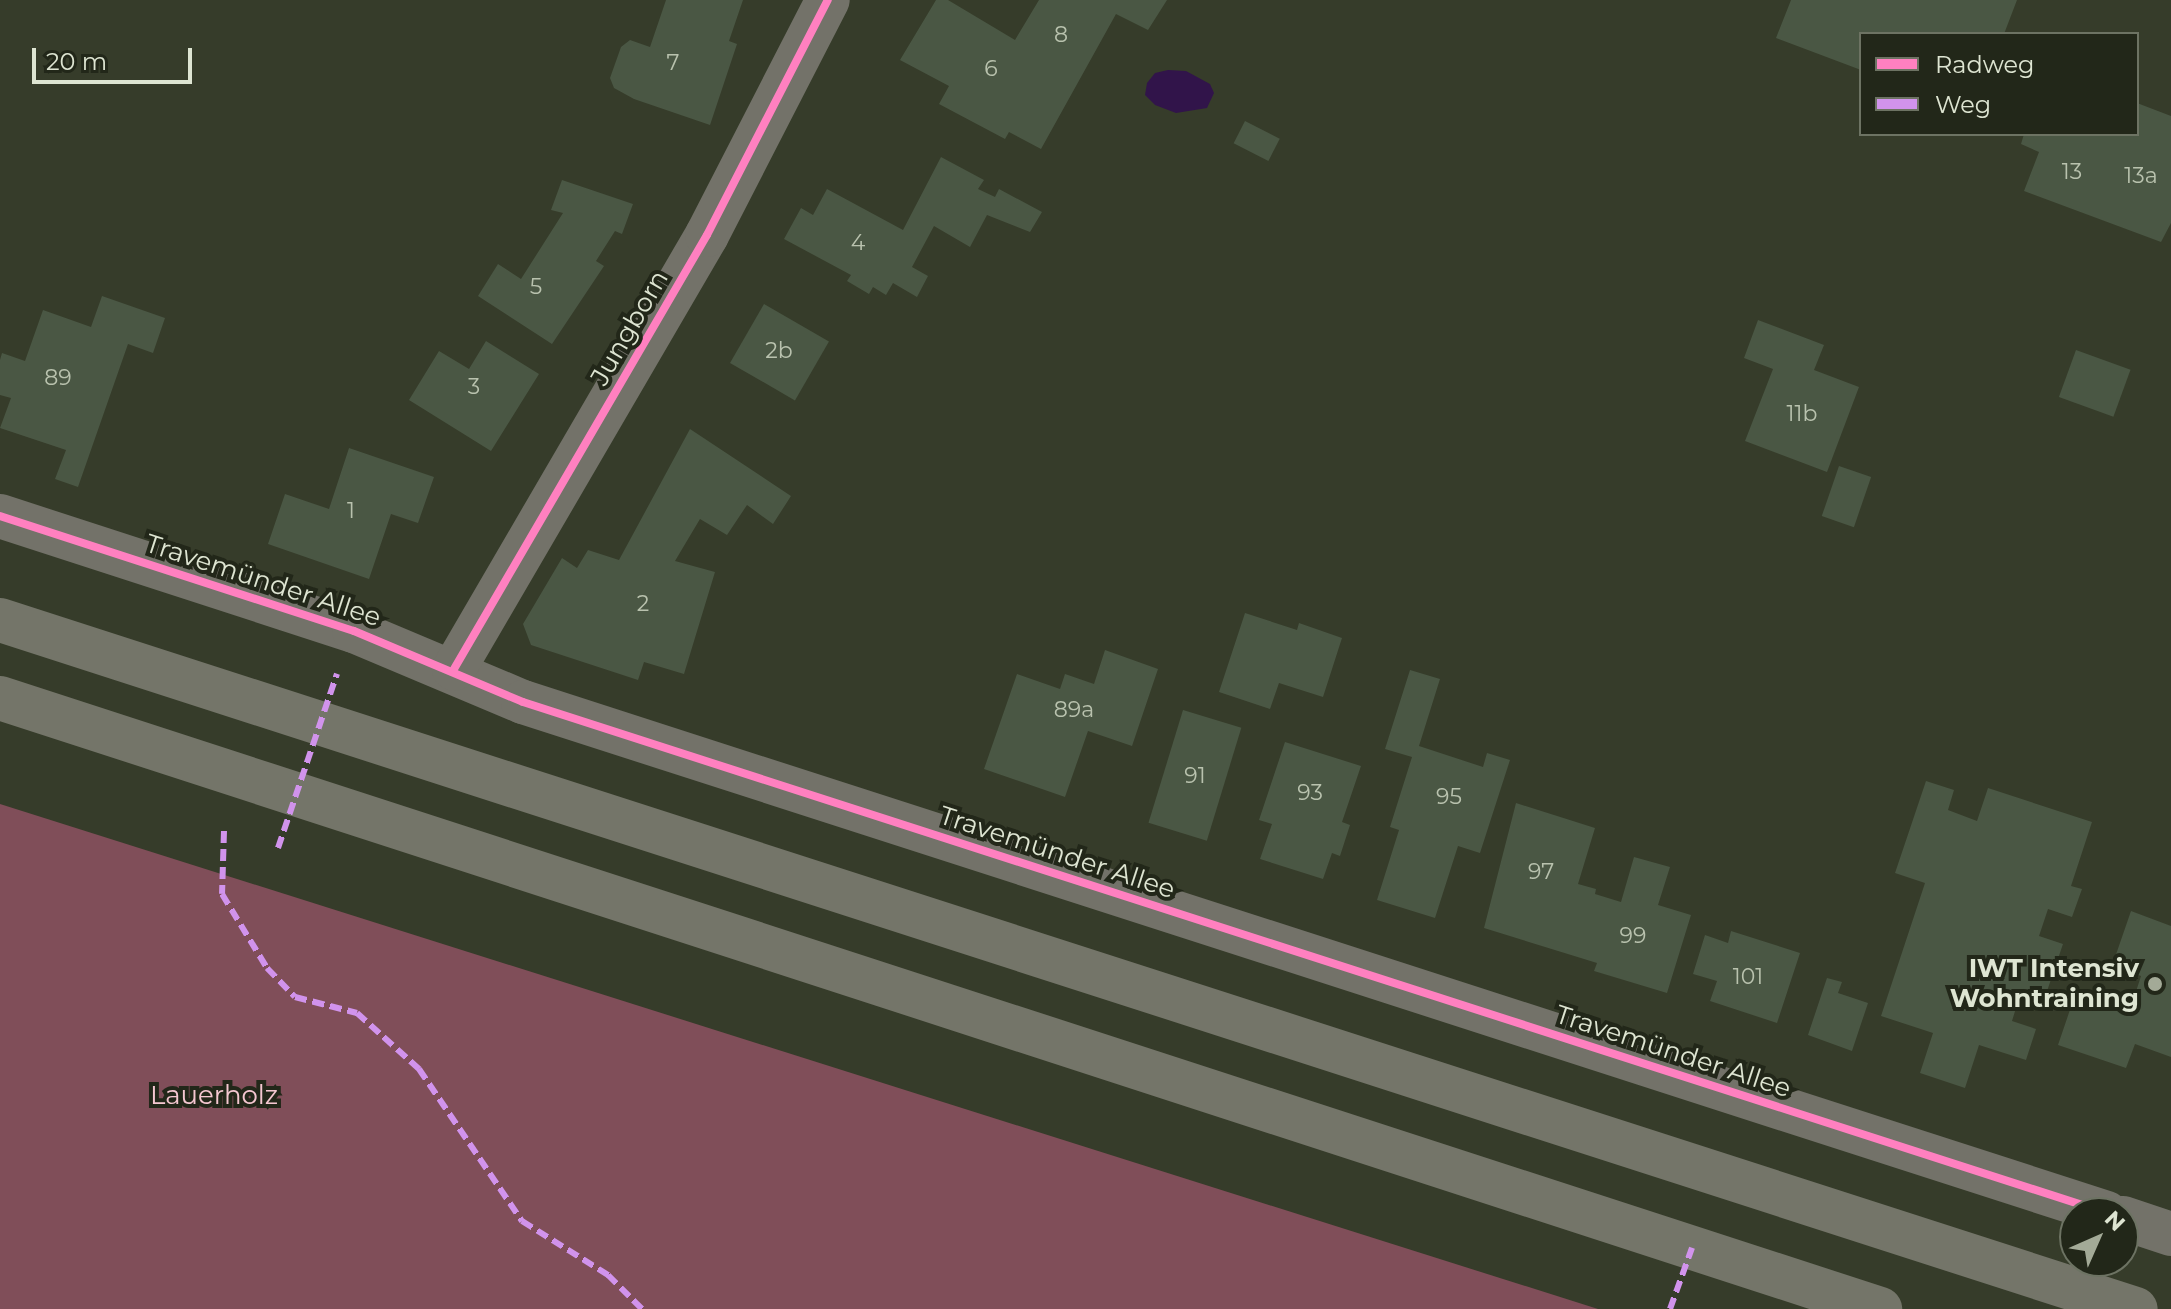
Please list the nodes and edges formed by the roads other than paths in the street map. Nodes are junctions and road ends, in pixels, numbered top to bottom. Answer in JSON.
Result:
{"nodes":[{"id":1,"x":828,"y":0,"type":"edge"},
{"id":2,"x":0,"y":516,"type":"edge"},
{"id":3,"x":0,"y":620,"type":"edge"},
{"id":4,"x":454,"y":669,"type":"junction"},
{"id":5,"x":0,"y":698,"type":"edge"},
{"id":6,"x":2059,"y":1198,"type":"edge"},
{"id":7,"x":2139,"y":1223,"type":"edge"},
{"id":8,"x":2171,"y":1234,"type":"edge"},
{"id":9,"x":1880,"y":1309,"type":"edge"},
{"id":10,"x":2136,"y":1309,"type":"edge"}],
"edges":[{"from":1,"to":4,"type":"street","name":"Jungborn"},
{"from":2,"to":4,"type":"street","name":"Travemünder Allee"},
{"from":3,"to":10,"type":"highway"},
{"from":4,"to":6,"type":"street","name":"Travemünder Allee"},
{"from":5,"to":9,"type":"highway"},
{"from":7,"to":8,"type":"street"}]}
